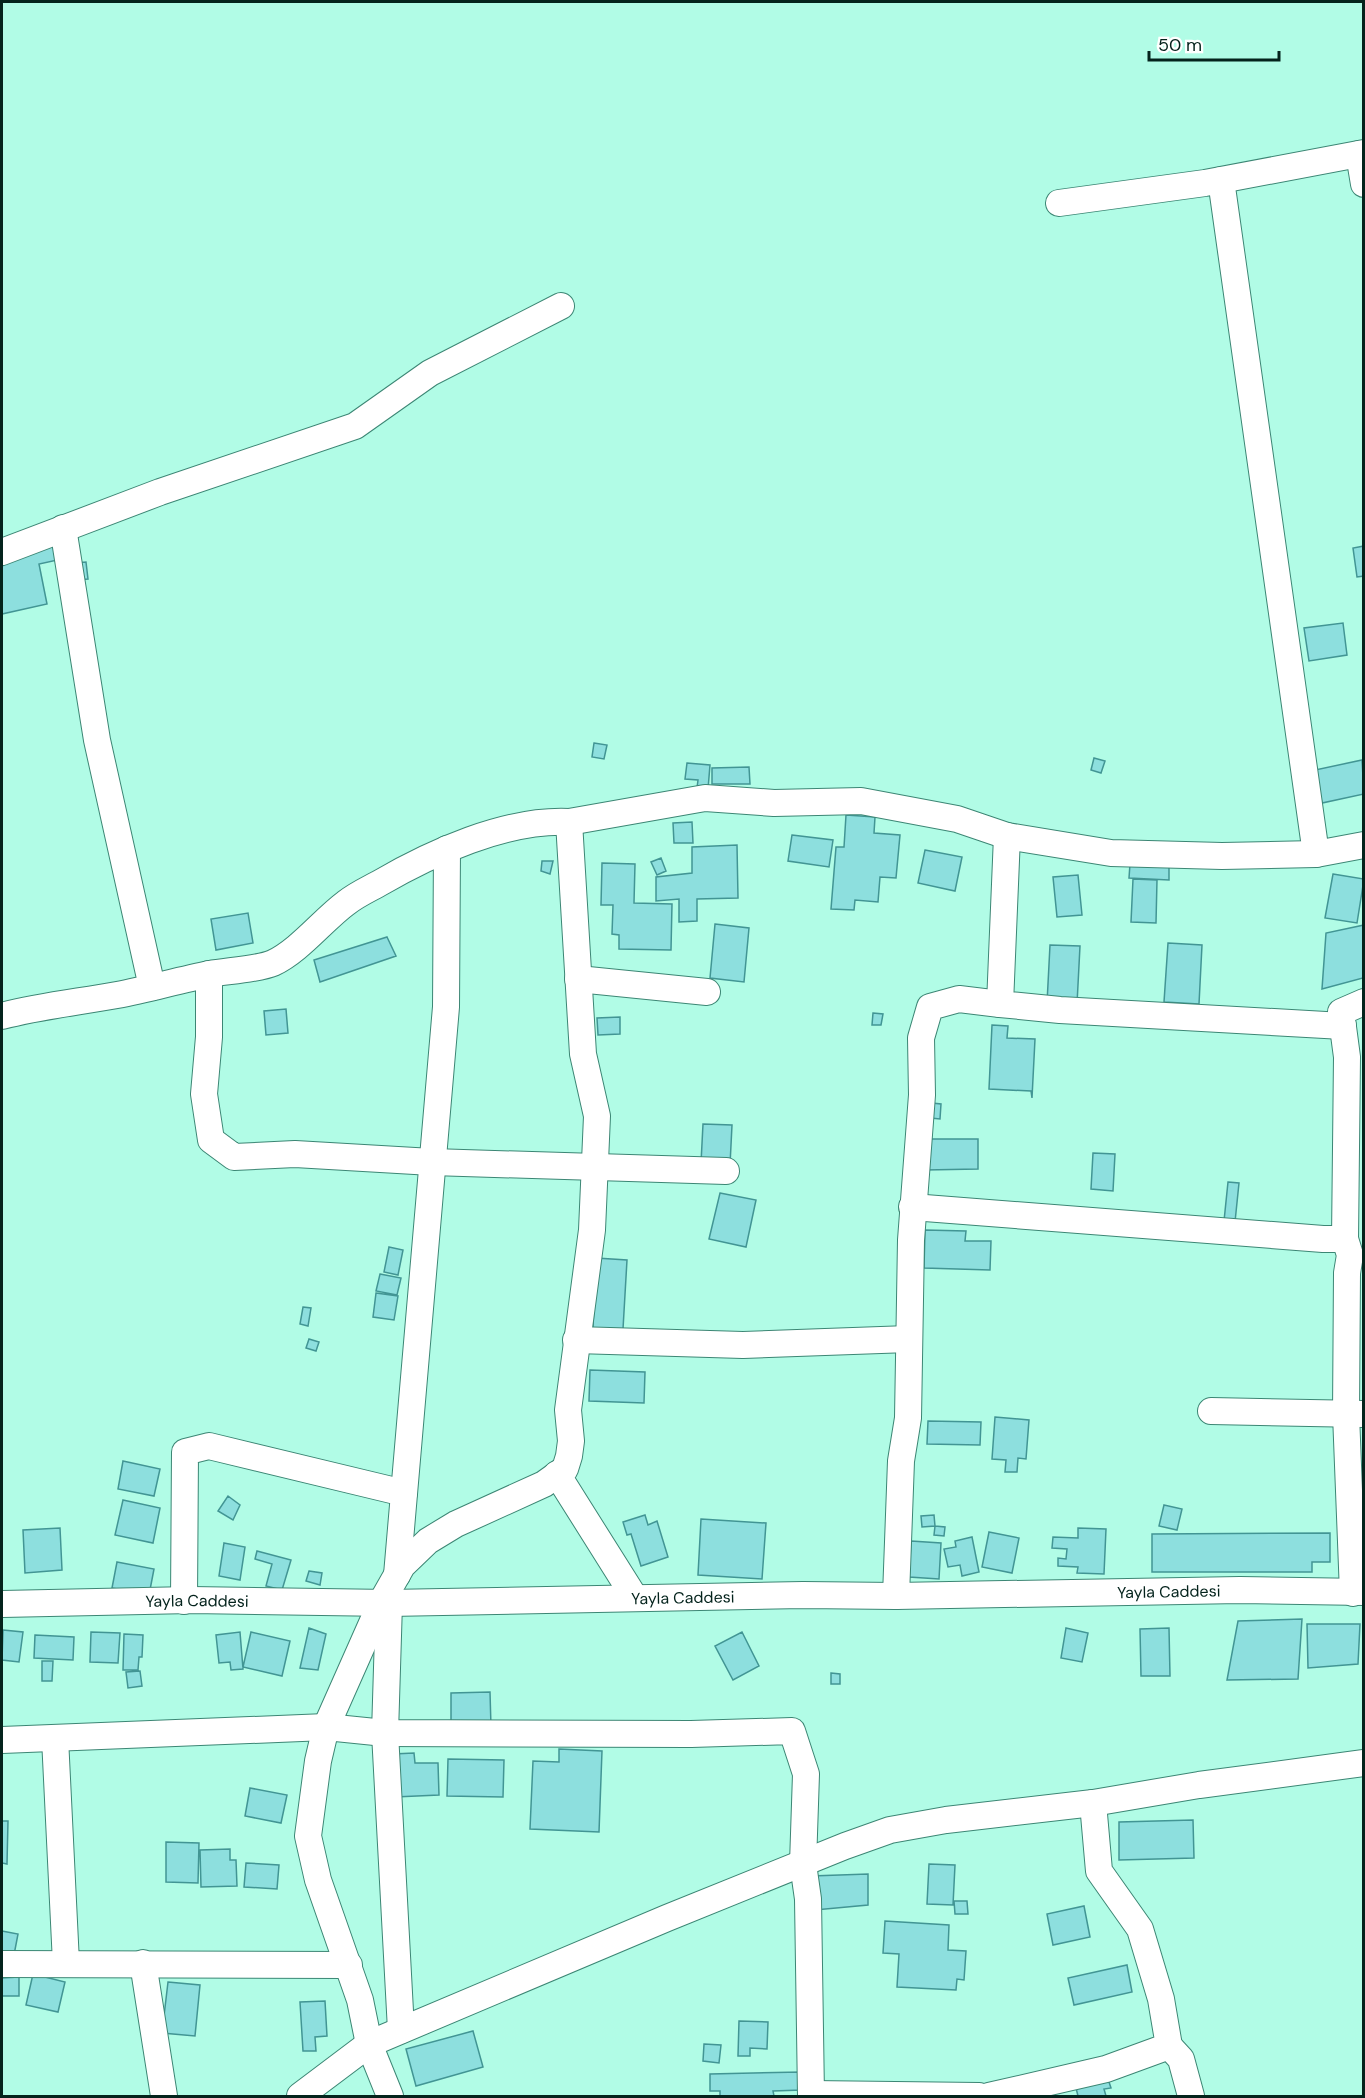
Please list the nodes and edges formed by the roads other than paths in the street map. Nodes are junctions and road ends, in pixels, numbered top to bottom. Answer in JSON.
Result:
{"nodes":[{"id":1,"x":1361,"y":154,"type":"edge"},
{"id":2,"x":1221,"y":180,"type":"junction"},
{"id":3,"x":1364,"y":184,"type":"edge"},
{"id":4,"x":1059,"y":203,"type":"dead end"},
{"id":5,"x":561,"y":306,"type":"dead end"},
{"id":6,"x":63,"y":528,"type":"junction"},
{"id":7,"x":2,"y":552,"type":"edge"},
{"id":8,"x":569,"y":822,"type":"junction"},
{"id":9,"x":1006,"y":836,"type":"junction"},
{"id":10,"x":1364,"y":845,"type":"edge"},
{"id":11,"x":447,"y":849,"type":"junction"},
{"id":12,"x":1316,"y":854,"type":"junction"},
{"id":13,"x":210,"y":974,"type":"junction"},
{"id":14,"x":578,"y":979,"type":"junction"},
{"id":15,"x":152,"y":987,"type":"junction"},
{"id":16,"x":707,"y":992,"type":"dead end"},
{"id":17,"x":1364,"y":1002,"type":"edge"},
{"id":18,"x":1000,"y":1004,"type":"junction"},
{"id":19,"x":2,"y":1016,"type":"edge"},
{"id":20,"x":1343,"y":1026,"type":"junction"},
{"id":21,"x":432,"y":1162,"type":"junction"},
{"id":22,"x":596,"y":1168,"type":"junction"},
{"id":23,"x":726,"y":1171,"type":"dead end"},
{"id":24,"x":912,"y":1207,"type":"junction"},
{"id":25,"x":1352,"y":1243,"type":"edge"},
{"id":26,"x":909,"y":1339,"type":"junction"},
{"id":27,"x":576,"y":1340,"type":"junction"},
{"id":28,"x":1211,"y":1411,"type":"dead end"},
{"id":29,"x":1355,"y":1414,"type":"edge"},
{"id":30,"x":557,"y":1474,"type":"junction"},
{"id":31,"x":404,"y":1493,"type":"junction"},
{"id":32,"x":397,"y":1575,"type":"junction"},
{"id":33,"x":1358,"y":1592,"type":"edge"},
{"id":34,"x":896,"y":1596,"type":"junction"},
{"id":35,"x":635,"y":1598,"type":"junction"},
{"id":36,"x":184,"y":1601,"type":"junction"},
{"id":37,"x":385,"y":1603,"type":"junction"},
{"id":38,"x":2,"y":1604,"type":"edge"},
{"id":39,"x":326,"y":1727,"type":"junction"},
{"id":40,"x":385,"y":1733,"type":"junction"},
{"id":41,"x":55,"y":1738,"type":"junction"},
{"id":42,"x":2,"y":1740,"type":"edge"},
{"id":43,"x":1364,"y":1763,"type":"edge"},
{"id":44,"x":1093,"y":1803,"type":"junction"},
{"id":45,"x":803,"y":1864,"type":"junction"},
{"id":46,"x":66,"y":1963,"type":"junction"},
{"id":47,"x":143,"y":1963,"type":"junction"},
{"id":48,"x":2,"y":1964,"type":"edge"},
{"id":49,"x":349,"y":1965,"type":"junction"},
{"id":50,"x":401,"y":2030,"type":"junction"},
{"id":51,"x":369,"y":2043,"type":"junction"},
{"id":52,"x":1169,"y":2046,"type":"junction"},
{"id":53,"x":811,"y":2095,"type":"edge"},
{"id":54,"x":164,"y":2097,"type":"edge"},
{"id":55,"x":300,"y":2097,"type":"edge"},
{"id":56,"x":390,"y":2097,"type":"edge"},
{"id":57,"x":979,"y":2097,"type":"edge"},
{"id":58,"x":989,"y":2097,"type":"edge"},
{"id":59,"x":1191,"y":2097,"type":"edge"}],
"edges":[{"from":1,"to":2,"type":"street"},
{"from":1,"to":3,"type":"street"},
{"from":2,"to":4,"type":"street"},
{"from":2,"to":12,"type":"street"},
{"from":5,"to":6,"type":"street"},
{"from":6,"to":7,"type":"street"},
{"from":6,"to":15,"type":"street"},
{"from":8,"to":9,"type":"street"},
{"from":8,"to":11,"type":"street"},
{"from":8,"to":14,"type":"street"},
{"from":9,"to":12,"type":"street"},
{"from":9,"to":18,"type":"street"},
{"from":10,"to":12,"type":"street"},
{"from":11,"to":13,"type":"street"},
{"from":11,"to":21,"type":"street"},
{"from":13,"to":15,"type":"street"},
{"from":13,"to":21,"type":"street"},
{"from":14,"to":16,"type":"street"},
{"from":14,"to":22,"type":"street"},
{"from":15,"to":19,"type":"street"},
{"from":17,"to":20,"type":"street"},
{"from":18,"to":20,"type":"street"},
{"from":18,"to":24,"type":"street"},
{"from":20,"to":25,"type":"street"},
{"from":21,"to":22,"type":"street"},
{"from":21,"to":31,"type":"street"},
{"from":22,"to":23,"type":"street"},
{"from":22,"to":27,"type":"street"},
{"from":24,"to":25,"type":"street"},
{"from":24,"to":26,"type":"street"},
{"from":25,"to":29,"type":"street"},
{"from":26,"to":27,"type":"street"},
{"from":26,"to":34,"type":"street"},
{"from":27,"to":30,"type":"street"},
{"from":28,"to":29,"type":"street"},
{"from":29,"to":33,"type":"street"},
{"from":30,"to":32,"type":"street"},
{"from":30,"to":35,"type":"street"},
{"from":31,"to":32,"type":"street"},
{"from":31,"to":36,"type":"street"},
{"from":32,"to":37,"type":"street"},
{"from":33,"to":34,"type":"street","name":"Yayla Caddesi"},
{"from":34,"to":35,"type":"street","name":"Yayla Caddesi"},
{"from":35,"to":37,"type":"street","name":"Yayla Caddesi"},
{"from":36,"to":37,"type":"street","name":"Yayla Caddesi"},
{"from":36,"to":38,"type":"street","name":"Yayla Caddesi"},
{"from":37,"to":39,"type":"street"},
{"from":37,"to":40,"type":"street"},
{"from":39,"to":40,"type":"street"},
{"from":39,"to":41,"type":"street"},
{"from":39,"to":49,"type":"street"},
{"from":40,"to":45,"type":"street"},
{"from":40,"to":50,"type":"street"},
{"from":41,"to":42,"type":"street"},
{"from":41,"to":46,"type":"street"},
{"from":43,"to":44,"type":"street"},
{"from":44,"to":45,"type":"street"},
{"from":44,"to":52,"type":"street"},
{"from":45,"to":50,"type":"street"},
{"from":45,"to":53,"type":"street"},
{"from":46,"to":47,"type":"street"},
{"from":46,"to":48,"type":"street"},
{"from":47,"to":49,"type":"street"},
{"from":47,"to":54,"type":"street"},
{"from":49,"to":51,"type":"street"},
{"from":50,"to":51,"type":"street"},
{"from":51,"to":55,"type":"street"},
{"from":51,"to":56,"type":"street"},
{"from":52,"to":58,"type":"street"},
{"from":52,"to":59,"type":"street"},
{"from":53,"to":57,"type":"street"}]}
